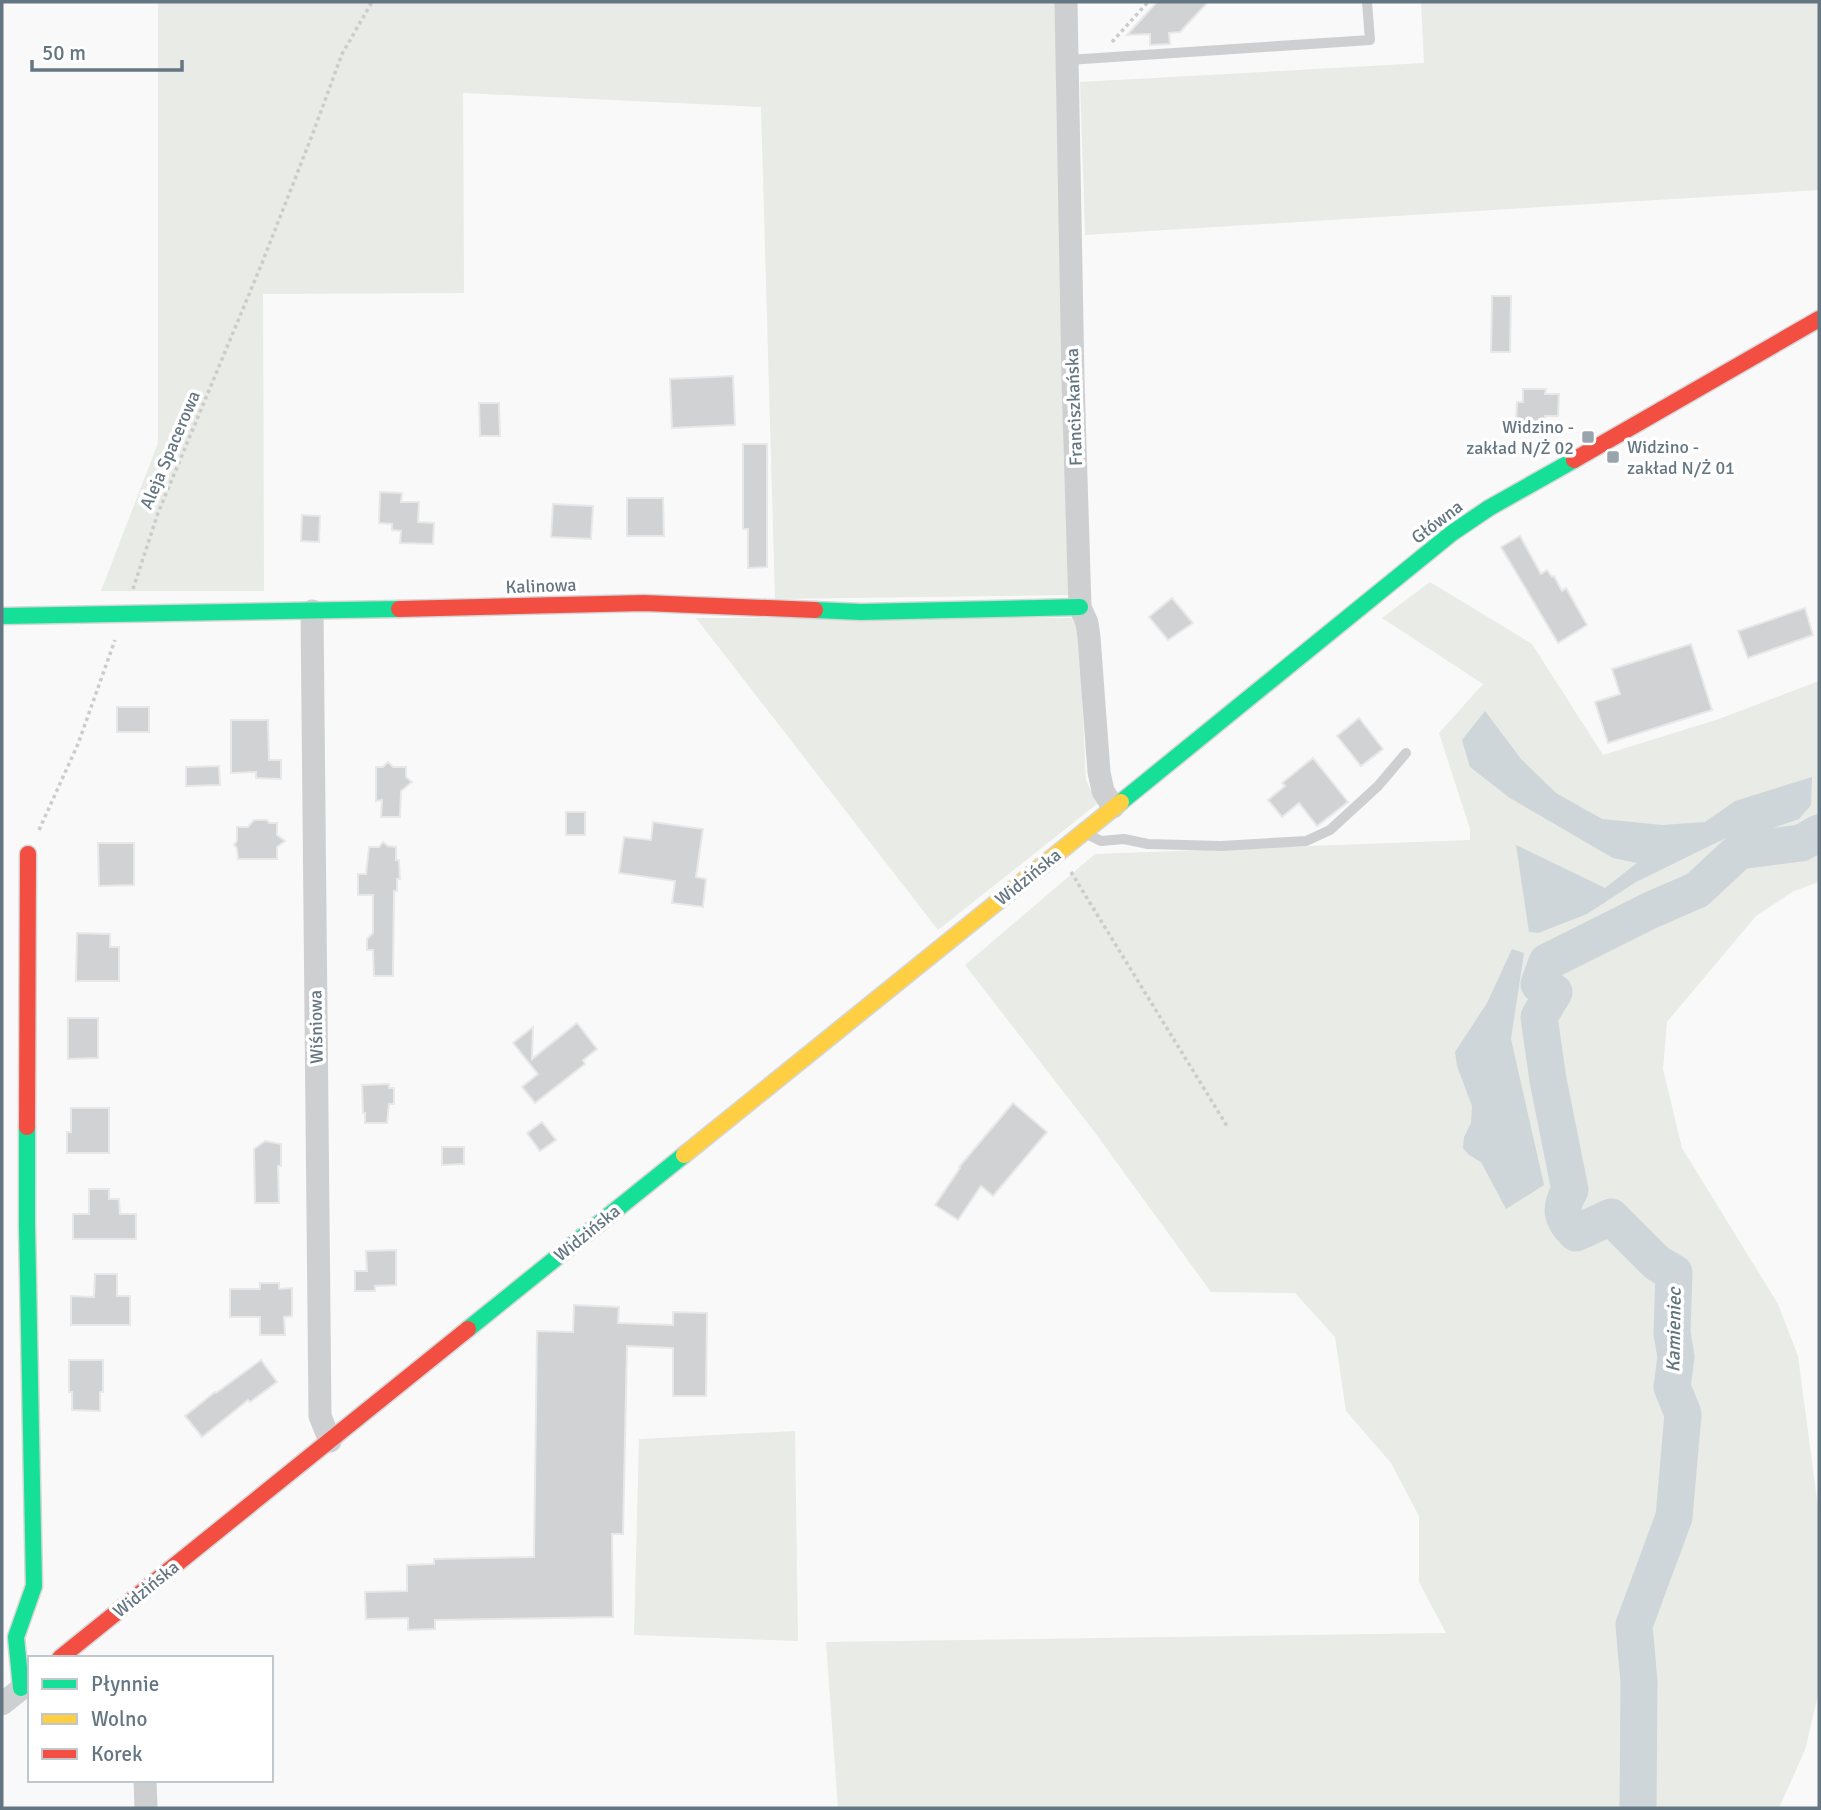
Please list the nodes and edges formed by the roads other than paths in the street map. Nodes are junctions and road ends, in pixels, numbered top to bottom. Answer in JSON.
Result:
{"nodes":[{"id":1,"x":1066,"y":2,"type":"edge"},
{"id":2,"x":1367,"y":2,"type":"edge"},
{"id":3,"x":1068,"y":61,"type":"junction"},
{"id":4,"x":1819,"y":319,"type":"edge"},
{"id":5,"x":1080,"y":607,"type":"junction"},
{"id":6,"x":312,"y":611,"type":"junction"},
{"id":7,"x":2,"y":616,"type":"edge"},
{"id":8,"x":1406,"y":753,"type":"dead end"},
{"id":9,"x":1113,"y":807,"type":"junction"},
{"id":10,"x":1083,"y":832,"type":"junction"},
{"id":11,"x":28,"y":855,"type":"road end"},
{"id":12,"x":330,"y":1441,"type":"junction"},
{"id":13,"x":69,"y":1656,"type":"edge"},
{"id":14,"x":26,"y":1685,"type":"edge"},
{"id":15,"x":2,"y":1704,"type":"edge"},
{"id":16,"x":145,"y":1782,"type":"edge"},
{"id":17,"x":146,"y":1808,"type":"edge"}],
"edges":[{"from":1,"to":3,"type":"street","name":"Franciszkańska"},
{"from":2,"to":3,"type":"lane"},
{"from":3,"to":5,"type":"street","name":"Franciszkańska"},
{"from":4,"to":9,"type":"street","name":"Główna"},
{"from":5,"to":6,"type":"street","name":"Kalinowa"},
{"from":5,"to":9,"type":"street","name":"Franciszkańska"},
{"from":6,"to":7,"type":"street","name":"Kalinowa"},
{"from":6,"to":12,"type":"street","name":"Wiśniowa"},
{"from":8,"to":10,"type":"lane"},
{"from":9,"to":10,"type":"street","name":"Widzińska"},
{"from":10,"to":12,"type":"street","name":"Widzińska"},
{"from":11,"to":14,"type":"street"},
{"from":12,"to":13,"type":"street","name":"Widzińska"},
{"from":14,"to":15,"type":"street"},
{"from":16,"to":17,"type":"street"}]}
